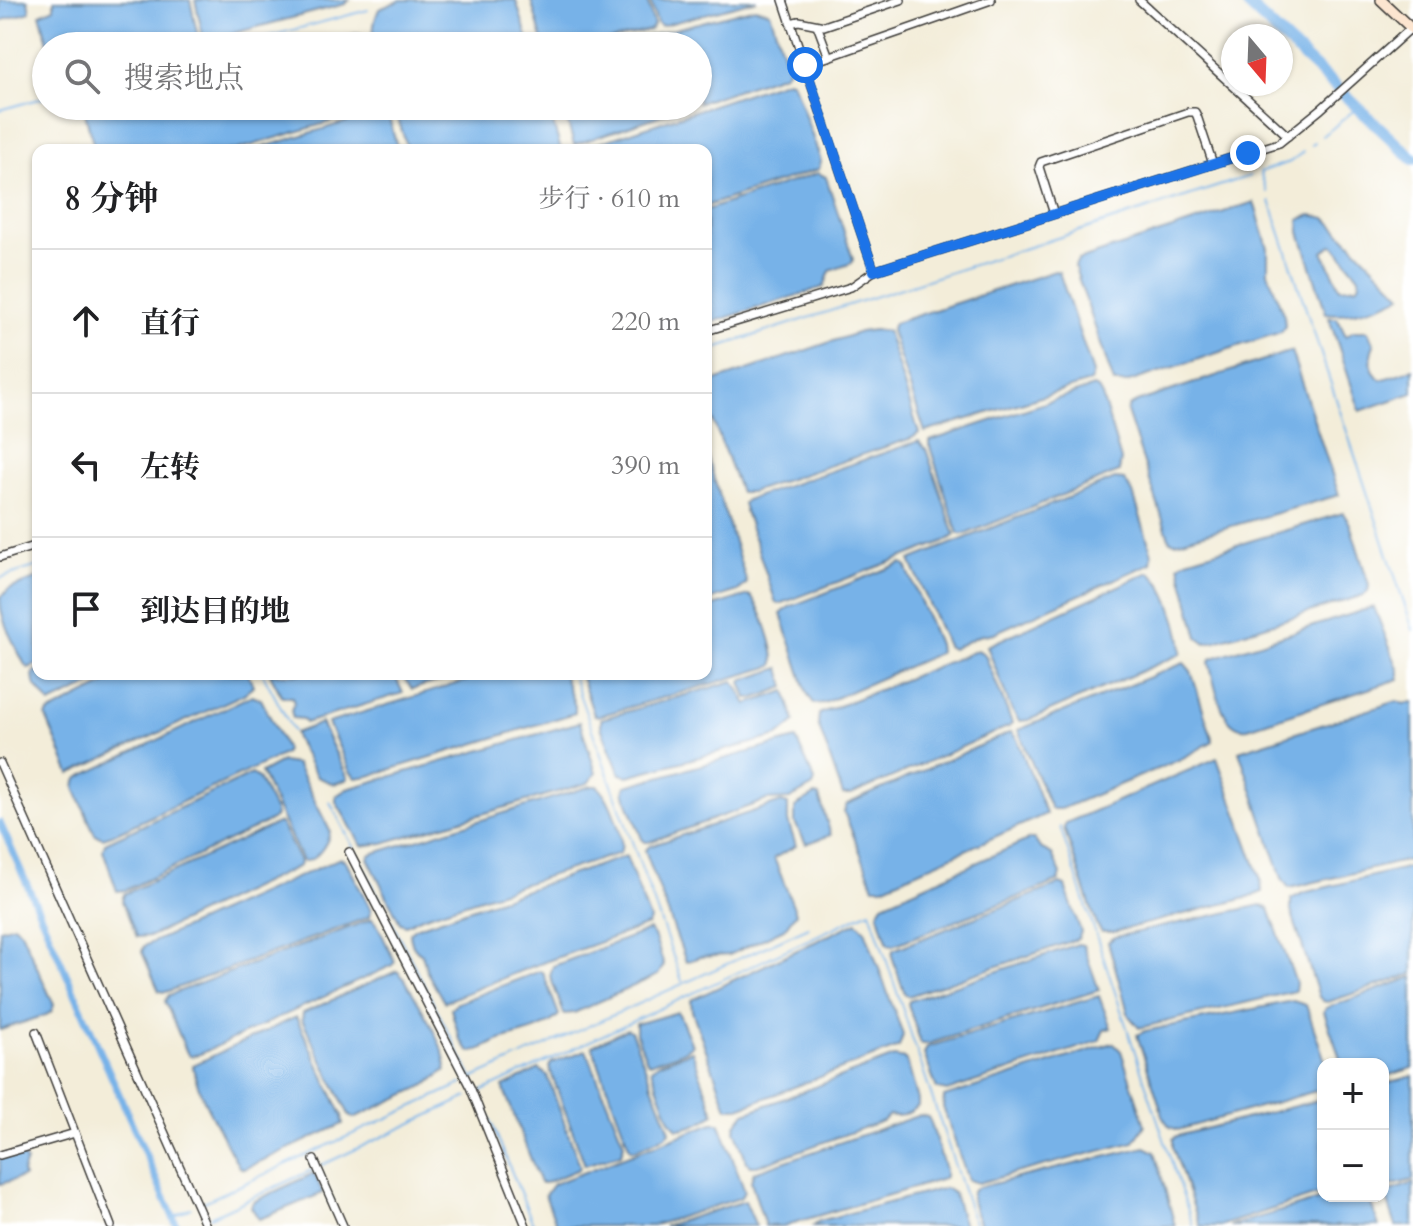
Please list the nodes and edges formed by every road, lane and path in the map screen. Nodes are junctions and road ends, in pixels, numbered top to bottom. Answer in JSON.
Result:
{"nodes":[{"id":1,"x":783,"y":0,"type":"edge"},
{"id":2,"x":901,"y":0,"type":"edge"},
{"id":3,"x":991,"y":0,"type":"edge"},
{"id":4,"x":1139,"y":0,"type":"edge"},
{"id":5,"x":1381,"y":0,"type":"edge"},
{"id":6,"x":790,"y":23,"type":"junction"},
{"id":7,"x":817,"y":25,"type":"junction"},
{"id":8,"x":1412,"y":29,"type":"edge"},
{"id":9,"x":829,"y":57,"type":"junction"},
{"id":10,"x":805,"y":65,"type":"junction"},
{"id":11,"x":1288,"y":136,"type":"junction"},
{"id":12,"x":1213,"y":164,"type":"junction"},
{"id":13,"x":1054,"y":214,"type":"junction"},
{"id":14,"x":874,"y":271,"type":"junction"},
{"id":15,"x":712,"y":329,"type":"edge"},
{"id":16,"x":32,"y":547,"type":"edge"},
{"id":17,"x":0,"y":557,"type":"edge"},
{"id":18,"x":0,"y":763,"type":"edge"},
{"id":19,"x":349,"y":852,"type":"dead end"},
{"id":20,"x":36,"y":1032,"type":"dead end"},
{"id":21,"x":75,"y":1133,"type":"junction"},
{"id":22,"x":0,"y":1155,"type":"edge"},
{"id":23,"x":314,"y":1160,"type":"dead end"},
{"id":24,"x":111,"y":1226,"type":"edge"},
{"id":25,"x":206,"y":1226,"type":"edge"},
{"id":26,"x":343,"y":1226,"type":"edge"},
{"id":27,"x":526,"y":1226,"type":"edge"}],
"edges":[{"from":1,"to":6,"type":"street"},
{"from":2,"to":7,"type":"street"},
{"from":3,"to":9,"type":"street"},
{"from":4,"to":11,"type":"street"},
{"from":5,"to":8,"type":"main road"},
{"from":6,"to":7,"type":"street"},
{"from":6,"to":10,"type":"street"},
{"from":7,"to":9,"type":"street"},
{"from":8,"to":11,"type":"street"},
{"from":9,"to":10,"type":"street"},
{"from":10,"to":14,"type":"street"},
{"from":11,"to":12,"type":"street"},
{"from":12,"to":13,"type":"street"},
{"from":12,"to":13,"type":"street"},
{"from":13,"to":14,"type":"street"},
{"from":14,"to":15,"type":"street"},
{"from":16,"to":17,"type":"street"},
{"from":18,"to":25,"type":"street"},
{"from":19,"to":27,"type":"street"},
{"from":20,"to":21,"type":"street"},
{"from":21,"to":22,"type":"street"},
{"from":21,"to":24,"type":"street"},
{"from":23,"to":26,"type":"street"}]}
